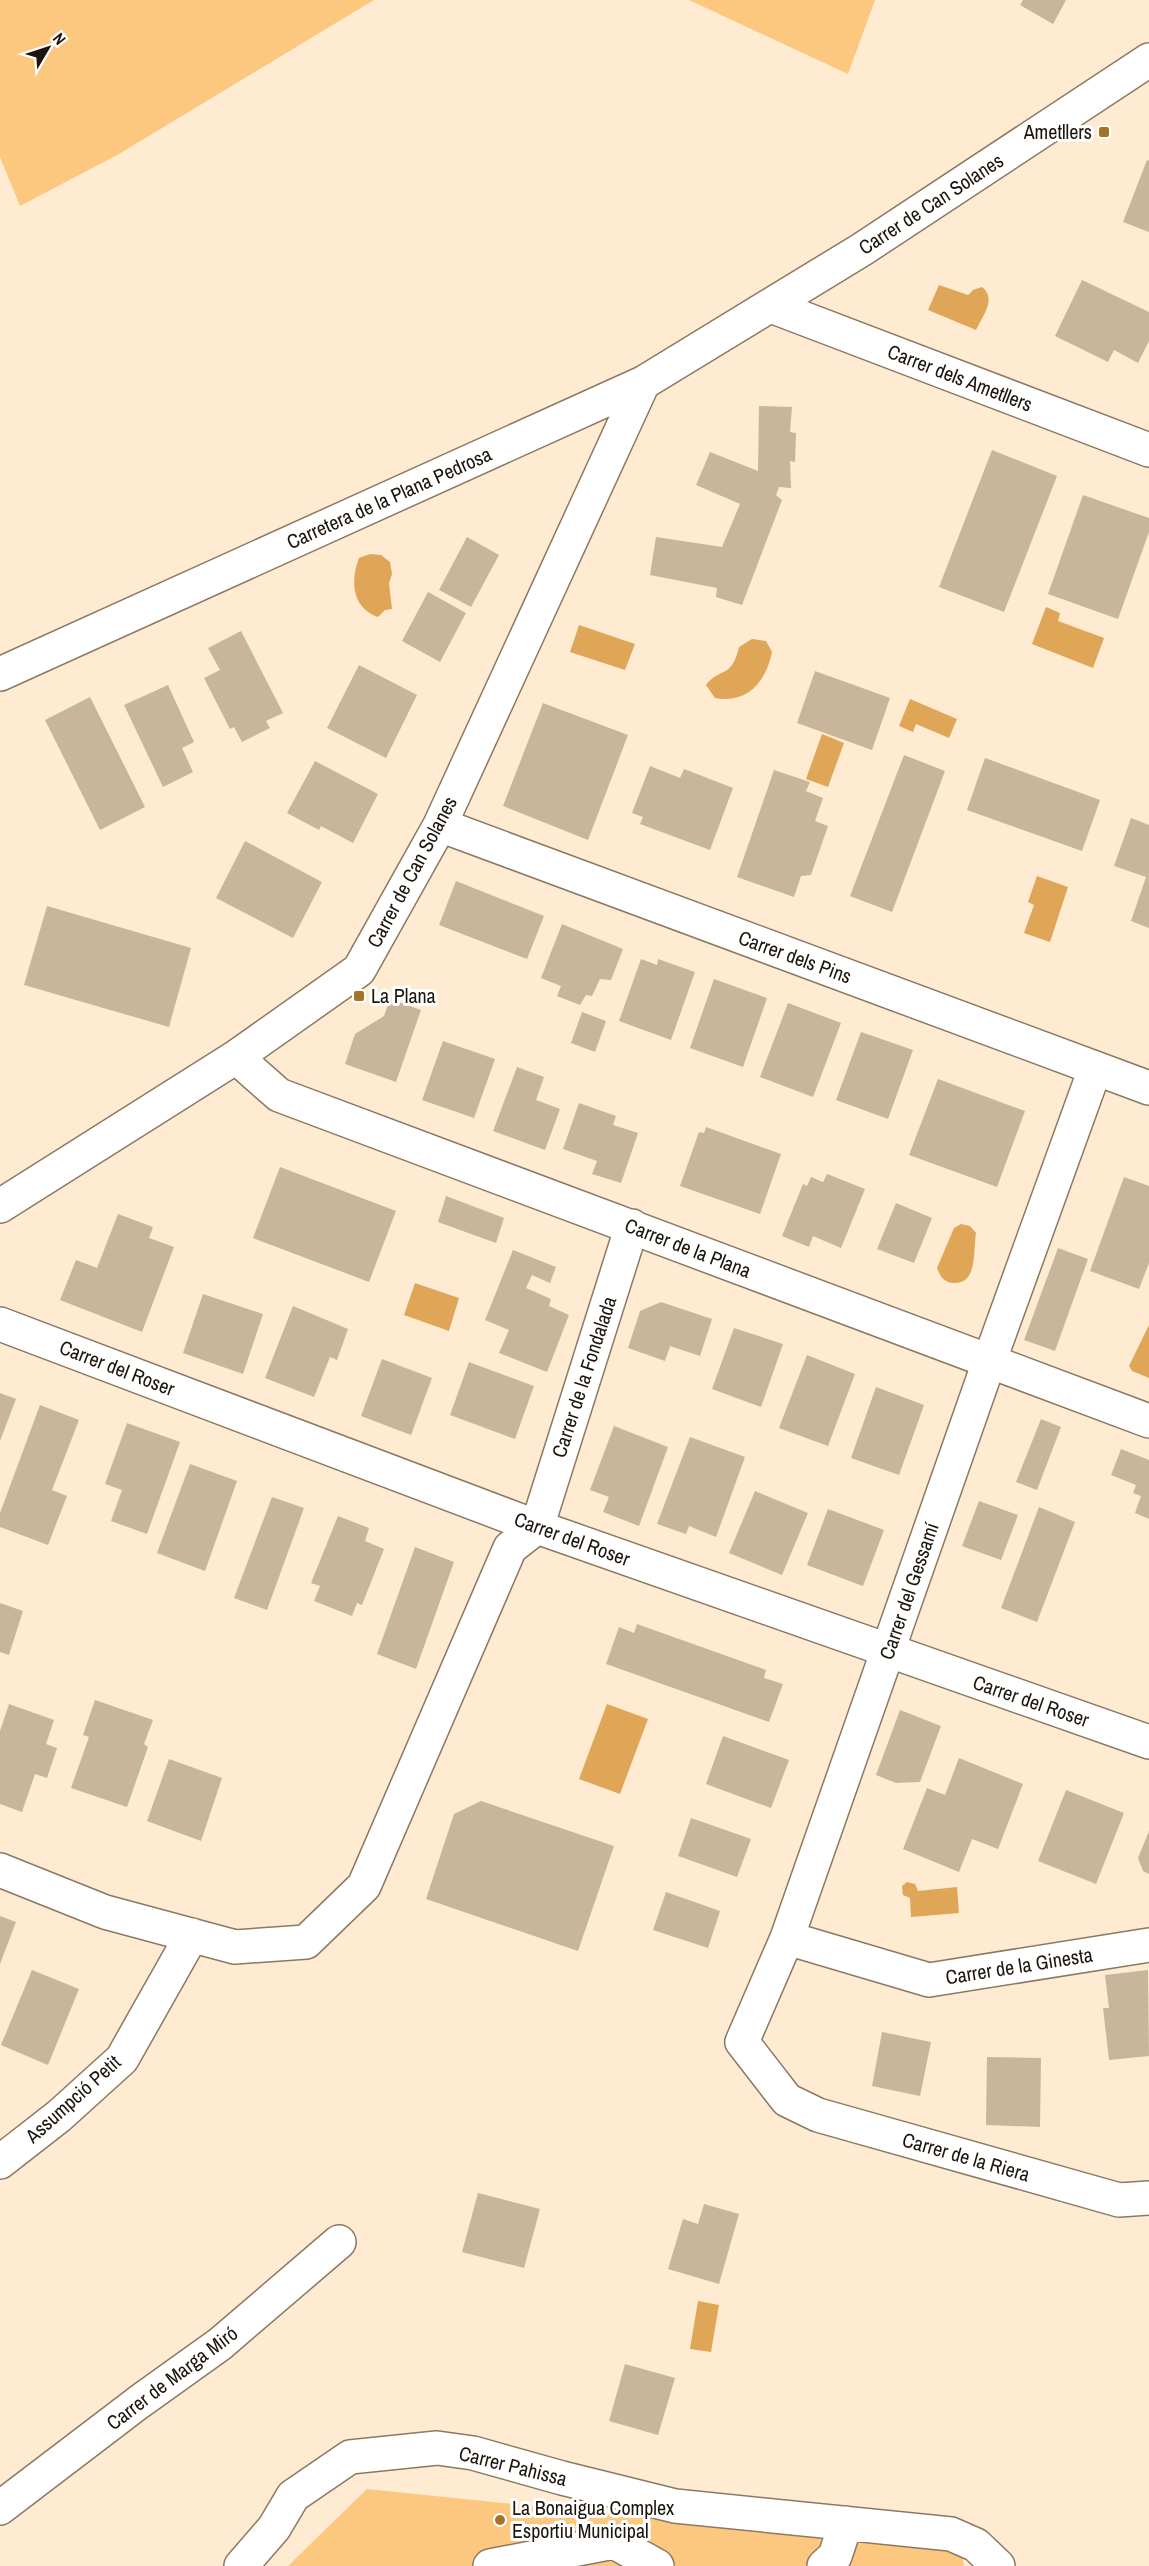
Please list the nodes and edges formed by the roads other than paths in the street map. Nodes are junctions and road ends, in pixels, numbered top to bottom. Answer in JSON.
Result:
{"nodes":[{"id":1,"x":1149,"y":60,"type":"edge"},
{"id":2,"x":771,"y":306,"type":"junction"},
{"id":3,"x":643,"y":383,"type":"junction"},
{"id":4,"x":1149,"y":450,"type":"edge"},
{"id":5,"x":0,"y":674,"type":"edge"},
{"id":6,"x":440,"y":825,"type":"junction"},
{"id":7,"x":236,"y":1057,"type":"junction"},
{"id":8,"x":1095,"y":1069,"type":"junction"},
{"id":9,"x":1149,"y":1088,"type":"edge"},
{"id":10,"x":0,"y":1206,"type":"edge"},
{"id":11,"x":632,"y":1226,"type":"junction"},
{"id":12,"x":0,"y":1323,"type":"edge"},
{"id":13,"x":989,"y":1362,"type":"junction"},
{"id":14,"x":1149,"y":1421,"type":"edge"},
{"id":15,"x":537,"y":1527,"type":"junction"},
{"id":16,"x":887,"y":1651,"type":"junction"},
{"id":17,"x":1149,"y":1742,"type":"edge"},
{"id":18,"x":0,"y":1870,"type":"edge"},
{"id":19,"x":192,"y":1935,"type":"junction"},
{"id":20,"x":787,"y":1938,"type":"junction"},
{"id":21,"x":1149,"y":1945,"type":"edge"},
{"id":22,"x":787,"y":2100,"type":"joint"},
{"id":23,"x":0,"y":2162,"type":"edge"},
{"id":24,"x":1149,"y":2198,"type":"edge"},
{"id":25,"x":339,"y":2242,"type":"dead end"},
{"id":26,"x":0,"y":2508,"type":"edge"},
{"id":27,"x":846,"y":2523,"type":"junction"},
{"id":28,"x":241,"y":2566,"type":"edge"},
{"id":29,"x":490,"y":2566,"type":"edge"},
{"id":30,"x":657,"y":2566,"type":"edge"},
{"id":31,"x":824,"y":2566,"type":"edge"},
{"id":32,"x":998,"y":2566,"type":"edge"}],
"edges":[{"from":1,"to":2,"type":"street","name":"Carrer de Can Solanes"},
{"from":2,"to":3,"type":"street","name":"Carretera de la Plana Pedrosa"},
{"from":2,"to":4,"type":"street","name":"Carrer dels Ametllers"},
{"from":3,"to":5,"type":"street","name":"Carretera de la Plana Pedrosa"},
{"from":3,"to":6,"type":"street","name":"Carrer de Can Solanes"},
{"from":6,"to":7,"type":"street","name":"Carrer de Can Solanes"},
{"from":6,"to":8,"type":"street","name":"Carrer dels Pins"},
{"from":7,"to":10,"type":"street","name":"Carrer de Can Solanes"},
{"from":7,"to":11,"type":"street","name":"Carrer de la Plana"},
{"from":8,"to":9,"type":"street","name":"Carrer dels Pins"},
{"from":8,"to":13,"type":"street","name":"Carrer del Gessamí"},
{"from":11,"to":13,"type":"street","name":"Carrer de la Plana"},
{"from":11,"to":15,"type":"street","name":"Carrer de la Fondalada"},
{"from":12,"to":15,"type":"street","name":"Carrer del Roser"},
{"from":13,"to":14,"type":"street","name":"Carrer de la Plana"},
{"from":13,"to":16,"type":"street","name":"Carrer del Gessamí"},
{"from":15,"to":16,"type":"street","name":"Carrer del Roser"},
{"from":15,"to":19,"type":"street"},
{"from":16,"to":17,"type":"street","name":"Carrer del Roser"},
{"from":16,"to":20,"type":"street","name":"Carrer del Gessamí"},
{"from":18,"to":19,"type":"street"},
{"from":19,"to":23,"type":"street","name":"Assumpció Petit"},
{"from":20,"to":21,"type":"street","name":"Carrer de la Ginesta"},
{"from":20,"to":22,"type":"street","name":"Carrer del Gessamí"},
{"from":22,"to":24,"type":"street","name":"Carrer de la Riera"},
{"from":25,"to":26,"type":"street","name":"Carrer de Marga Miró"},
{"from":27,"to":28,"type":"street","name":"Carrer Pahissa"},
{"from":27,"to":31,"type":"street"},
{"from":27,"to":32,"type":"street","name":"Carrer Pahissa"},
{"from":29,"to":30,"type":"street"}]}
